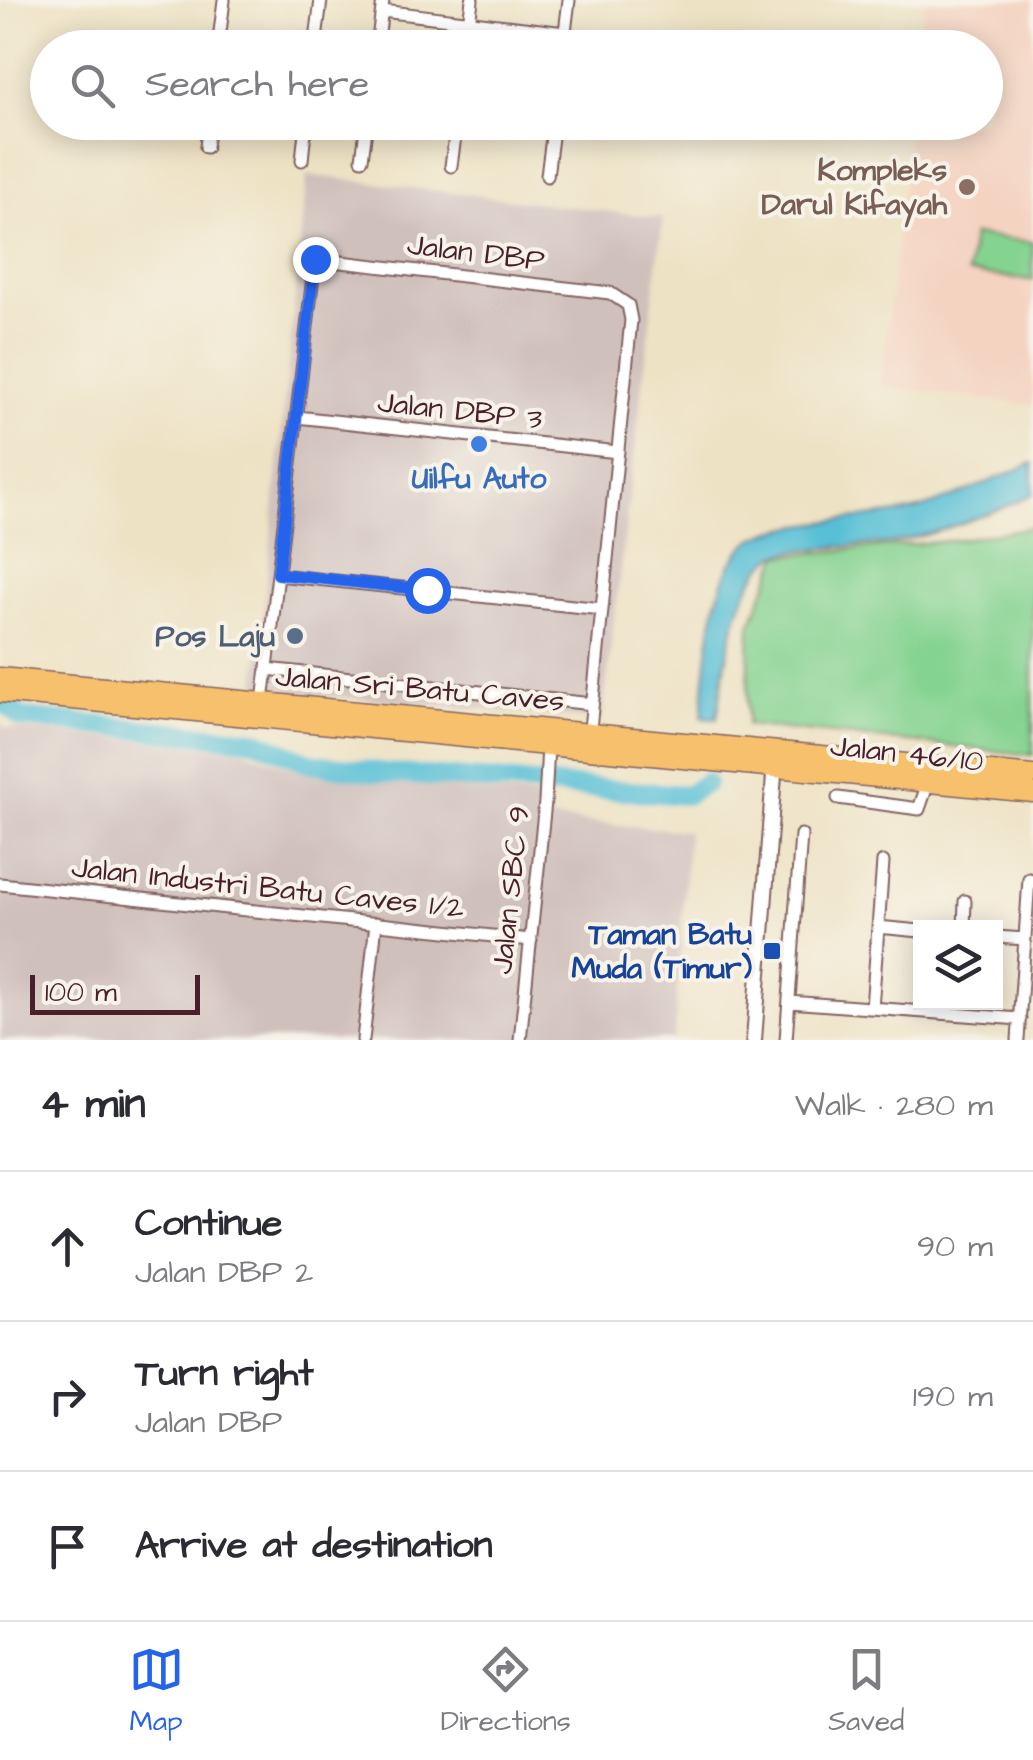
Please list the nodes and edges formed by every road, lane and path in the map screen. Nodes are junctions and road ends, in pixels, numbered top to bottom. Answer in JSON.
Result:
{"nodes":[{"id":1,"x":224,"y":0,"type":"edge"},
{"id":2,"x":321,"y":0,"type":"edge"},
{"id":3,"x":472,"y":0,"type":"edge"},
{"id":4,"x":569,"y":0,"type":"edge"},
{"id":5,"x":382,"y":6,"type":"edge"},
{"id":6,"x":469,"y":21,"type":"junction"},
{"id":7,"x":220,"y":30,"type":"edge"},
{"id":8,"x":318,"y":30,"type":"edge"},
{"id":9,"x":468,"y":30,"type":"edge"},
{"id":10,"x":548,"y":30,"type":"edge"},
{"id":11,"x":565,"y":30,"type":"edge"},
{"id":12,"x":207,"y":140,"type":"edge"},
{"id":13,"x":304,"y":140,"type":"edge"},
{"id":14,"x":365,"y":140,"type":"edge"},
{"id":15,"x":455,"y":140,"type":"edge"},
{"id":16,"x":552,"y":140,"type":"edge"},
{"id":17,"x":206,"y":147,"type":"dead end"},
{"id":18,"x":362,"y":159,"type":"dead end"},
{"id":19,"x":302,"y":160,"type":"dead end"},
{"id":20,"x":452,"y":166,"type":"dead end"},
{"id":21,"x":548,"y":176,"type":"dead end"},
{"id":22,"x":296,"y":417,"type":"junction"},
{"id":23,"x":618,"y":452,"type":"junction"},
{"id":24,"x":278,"y":574,"type":"junction"},
{"id":25,"x":602,"y":609,"type":"junction"},
{"id":26,"x":267,"y":669,"type":"junction"},
{"id":27,"x":0,"y":677,"type":"edge"},
{"id":28,"x":0,"y":693,"type":"edge"},
{"id":29,"x":264,"y":702,"type":"junction"},
{"id":30,"x":592,"y":704,"type":"junction"},
{"id":31,"x":588,"y":740,"type":"junction"},
{"id":32,"x":548,"y":746,"type":"junction"},
{"id":33,"x":775,"y":758,"type":"junction"},
{"id":34,"x":1033,"y":775,"type":"edge"},
{"id":35,"x":928,"y":783,"type":"junction"},
{"id":36,"x":1033,"y":794,"type":"edge"},
{"id":37,"x":838,"y":798,"type":"dead end"},
{"id":38,"x":801,"y":835,"type":"dead end"},
{"id":39,"x":882,"y":862,"type":"dead end"},
{"id":40,"x":1029,"y":879,"type":"dead end"},
{"id":41,"x":0,"y":884,"type":"edge"},
{"id":42,"x":965,"y":901,"type":"dead end"},
{"id":43,"x":964,"y":920,"type":"edge"},
{"id":44,"x":376,"y":924,"type":"junction"},
{"id":45,"x":878,"y":928,"type":"junction"},
{"id":46,"x":913,"y":930,"type":"edge"},
{"id":47,"x":1003,"y":937,"type":"edge"},
{"id":48,"x":1025,"y":939,"type":"junction"},
{"id":49,"x":530,"y":940,"type":"junction"},
{"id":50,"x":789,"y":1002,"type":"junction"},
{"id":51,"x":872,"y":1008,"type":"junction"},
{"id":52,"x":1020,"y":1019,"type":"junction"},
{"id":53,"x":363,"y":1040,"type":"edge"},
{"id":54,"x":520,"y":1040,"type":"edge"},
{"id":55,"x":754,"y":1040,"type":"edge"},
{"id":56,"x":786,"y":1040,"type":"edge"},
{"id":57,"x":1018,"y":1040,"type":"edge"}],
"edges":[{"from":1,"to":7,"type":"street"},
{"from":2,"to":8,"type":"street"},
{"from":3,"to":6,"type":"street"},
{"from":4,"to":11,"type":"street"},
{"from":5,"to":6,"type":"street"},
{"from":6,"to":9,"type":"street"},
{"from":6,"to":10,"type":"street"},
{"from":12,"to":17,"type":"street"},
{"from":13,"to":19,"type":"street"},
{"from":14,"to":18,"type":"street"},
{"from":15,"to":20,"type":"street"},
{"from":16,"to":21,"type":"street"},
{"from":22,"to":23,"type":"street","name":"Jalan DBP 3"},
{"from":22,"to":23,"type":"street","name":"Jalan DBP"},
{"from":22,"to":24,"type":"street","name":"Jalan DBP"},
{"from":23,"to":25,"type":"street","name":"Jalan DBP"},
{"from":24,"to":25,"type":"street"},
{"from":24,"to":26,"type":"street","name":"Jalan DBP"},
{"from":25,"to":30,"type":"street","name":"Jalan DBP"},
{"from":26,"to":29,"type":"street","name":"Jalan DBP"},
{"from":26,"to":30,"type":"street"},
{"from":27,"to":29,"type":"main road","name":"Jalan Sri Batu Caves"},
{"from":28,"to":32,"type":"main road","name":"Jalan Sri Batu Caves"},
{"from":29,"to":31,"type":"main road","name":"Jalan Sri Batu Caves"},
{"from":30,"to":31,"type":"street","name":"Jalan DBP"},
{"from":31,"to":32,"type":"main road","name":"Jalan Sri Batu Caves"},
{"from":31,"to":33,"type":"main road","name":"Jalan Sri Batu Caves"},
{"from":32,"to":49,"type":"street","name":"Jalan SBC 9"},
{"from":33,"to":34,"type":"main road","name":"Jalan 46/10"},
{"from":33,"to":35,"type":"main road","name":"Jalan 46/10"},
{"from":33,"to":55,"type":"street"},
{"from":35,"to":36,"type":"main road","name":"Jalan 46/10"},
{"from":35,"to":37,"type":"street"},
{"from":38,"to":50,"type":"street"},
{"from":39,"to":45,"type":"street"},
{"from":40,"to":48,"type":"street"},
{"from":41,"to":44,"type":"street","name":"Jalan Industri Batu Caves 1/2"},
{"from":42,"to":43,"type":"street"},
{"from":44,"to":49,"type":"street","name":"Jalan Industri Batu Caves 1/2"},
{"from":44,"to":53,"type":"street"},
{"from":45,"to":46,"type":"street"},
{"from":45,"to":51,"type":"street"},
{"from":47,"to":48,"type":"street"},
{"from":48,"to":52,"type":"street"},
{"from":49,"to":54,"type":"street","name":"Jalan SBC 9"},
{"from":50,"to":51,"type":"street"},
{"from":50,"to":56,"type":"street"},
{"from":51,"to":52,"type":"street"},
{"from":52,"to":57,"type":"street"}]}
